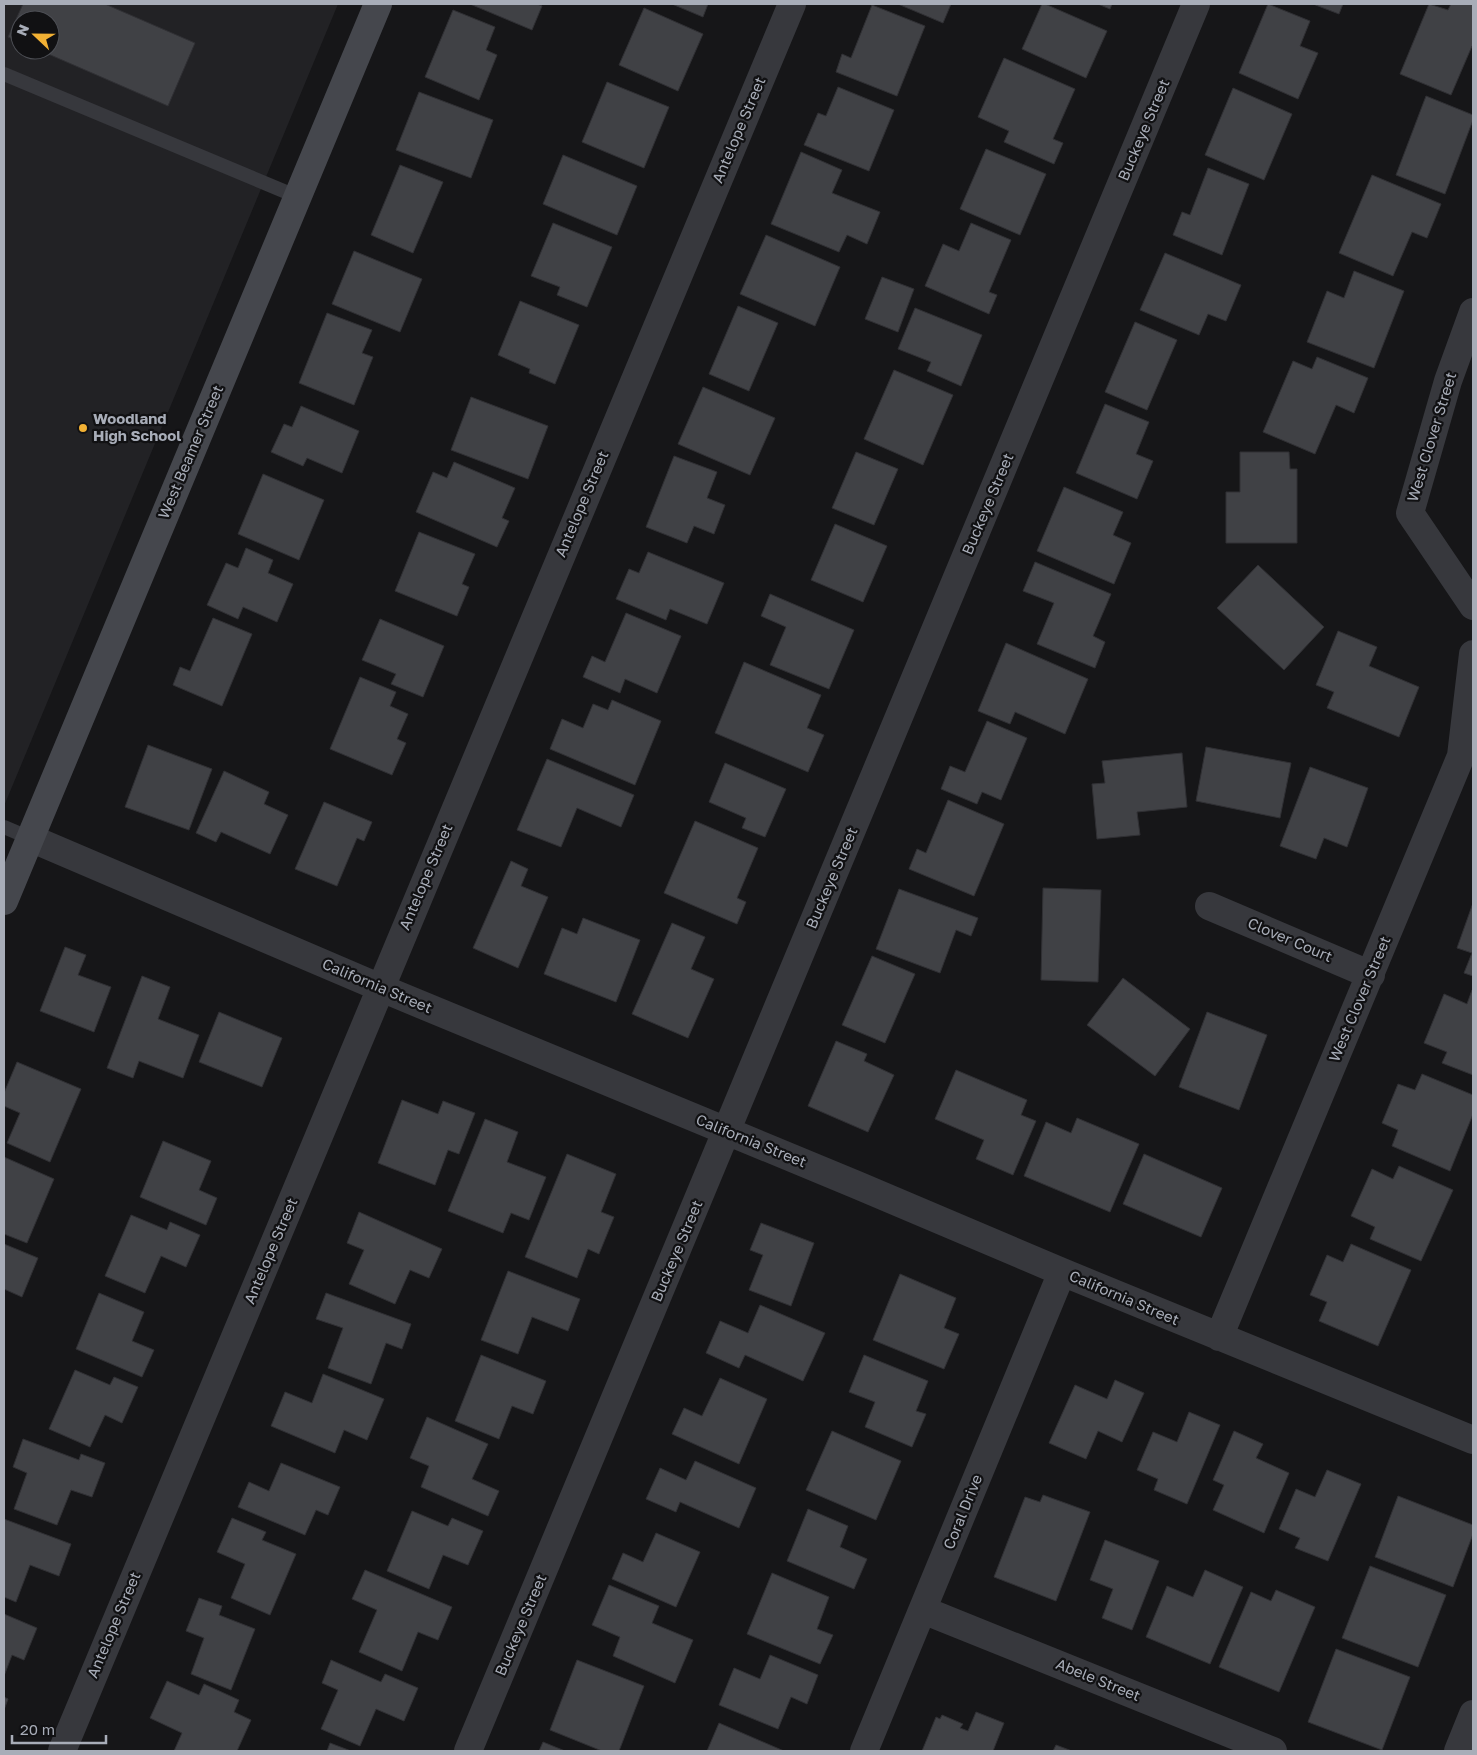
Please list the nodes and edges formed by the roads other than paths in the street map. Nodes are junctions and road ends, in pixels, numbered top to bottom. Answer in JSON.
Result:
{"nodes":[{"id":1,"x":378,"y":4,"type":"edge"},
{"id":2,"x":792,"y":4,"type":"edge"},
{"id":3,"x":1196,"y":4,"type":"edge"},
{"id":4,"x":4,"y":74,"type":"edge"},
{"id":5,"x":298,"y":197,"type":"junction"},
{"id":6,"x":1473,"y":312,"type":"edge"},
{"id":7,"x":1473,"y":606,"type":"edge"},
{"id":8,"x":1473,"y":654,"type":"edge"},
{"id":9,"x":4,"y":827,"type":"edge"},
{"id":10,"x":30,"y":838,"type":"junction"},
{"id":11,"x":4,"y":900,"type":"edge"},
{"id":12,"x":1209,"y":906,"type":"dead end"},
{"id":13,"x":1371,"y":975,"type":"junction"},
{"id":14,"x":381,"y":988,"type":"junction"},
{"id":15,"x":726,"y":1131,"type":"junction"},
{"id":16,"x":1062,"y":1272,"type":"junction"},
{"id":17,"x":1218,"y":1337,"type":"junction"},
{"id":18,"x":1473,"y":1440,"type":"edge"},
{"id":19,"x":923,"y":1610,"type":"junction"},
{"id":20,"x":1473,"y":1714,"type":"edge"},
{"id":21,"x":62,"y":1751,"type":"edge"},
{"id":22,"x":468,"y":1751,"type":"edge"},
{"id":23,"x":864,"y":1751,"type":"edge"},
{"id":24,"x":1273,"y":1751,"type":"edge"},
{"id":25,"x":1458,"y":1751,"type":"edge"}],
"edges":[{"from":1,"to":5,"type":"street","name":"West Beamer Street"},
{"from":2,"to":14,"type":"street","name":"Antelope Street"},
{"from":3,"to":15,"type":"street","name":"Buckeye Street"},
{"from":4,"to":5,"type":"lane"},
{"from":5,"to":10,"type":"street","name":"West Beamer Street"},
{"from":6,"to":7,"type":"street","name":"West Clover Street"},
{"from":8,"to":13,"type":"street","name":"West Clover Street"},
{"from":9,"to":10,"type":"lane"},
{"from":10,"to":11,"type":"street","name":"West Beamer Street"},
{"from":10,"to":14,"type":"street","name":"California Street"},
{"from":12,"to":13,"type":"street","name":"Clover Court"},
{"from":13,"to":17,"type":"street","name":"West Clover Street"},
{"from":14,"to":15,"type":"street","name":"California Street"},
{"from":14,"to":21,"type":"street","name":"Antelope Street"},
{"from":15,"to":16,"type":"street","name":"California Street"},
{"from":15,"to":22,"type":"street","name":"Buckeye Street"},
{"from":16,"to":17,"type":"street","name":"California Street"},
{"from":16,"to":19,"type":"street","name":"Coral Drive"},
{"from":17,"to":18,"type":"street","name":"California Street"},
{"from":19,"to":23,"type":"street","name":"Coral Drive"},
{"from":19,"to":24,"type":"street","name":"Abele Street"},
{"from":20,"to":25,"type":"street"}]}
